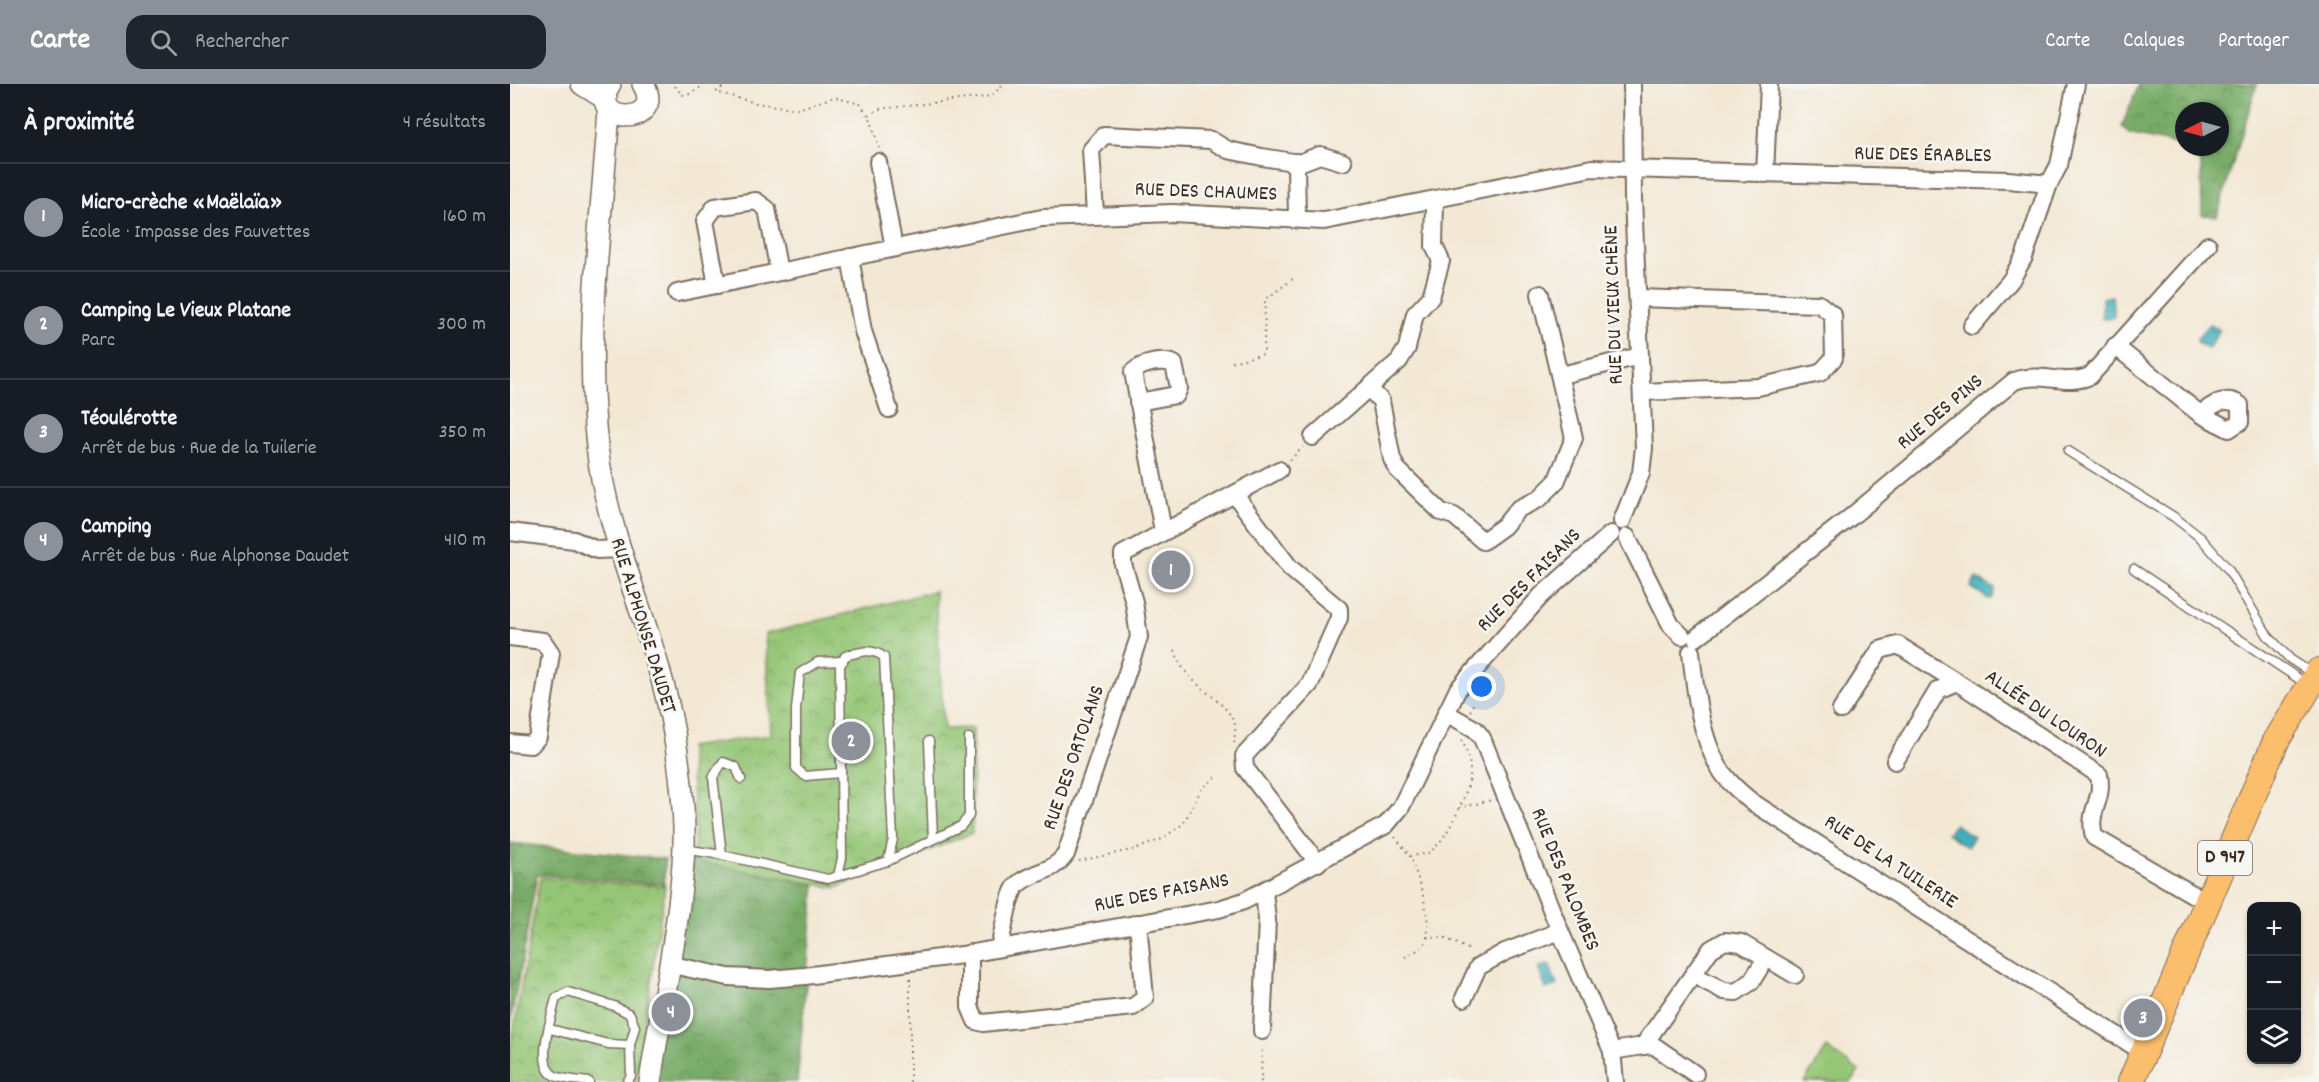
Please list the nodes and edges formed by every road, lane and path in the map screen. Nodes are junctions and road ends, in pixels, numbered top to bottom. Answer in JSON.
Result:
{"nodes":[{"id":1,"x":582,"y":84,"type":"edge"},
{"id":2,"x":706,"y":84,"type":"edge"},
{"id":3,"x":727,"y":84,"type":"edge"},
{"id":4,"x":1003,"y":84,"type":"edge"},
{"id":5,"x":1632,"y":84,"type":"edge"},
{"id":6,"x":1769,"y":84,"type":"edge"},
{"id":7,"x":2076,"y":84,"type":"edge"},
{"id":8,"x":657,"y":87,"type":"edge"},
{"id":9,"x":608,"y":97,"type":"edge"},
{"id":10,"x":868,"y":116,"type":"junction"},
{"id":11,"x":629,"y":117,"type":"junction"},
{"id":12,"x":878,"y":162,"type":"joint"},
{"id":13,"x":1296,"y":162,"type":"junction"},
{"id":14,"x":1343,"y":162,"type":"dead end"},
{"id":15,"x":605,"y":169,"type":"junction"},
{"id":16,"x":1633,"y":169,"type":"junction"},
{"id":17,"x":1765,"y":174,"type":"junction"},
{"id":18,"x":2049,"y":184,"type":"junction"},
{"id":19,"x":1435,"y":201,"type":"junction"},
{"id":20,"x":1095,"y":214,"type":"junction"},
{"id":21,"x":1297,"y":219,"type":"junction"},
{"id":22,"x":2208,"y":245,"type":"dead end"},
{"id":23,"x":894,"y":248,"type":"junction"},
{"id":24,"x":850,"y":257,"type":"junction"},
{"id":25,"x":779,"y":272,"type":"junction"},
{"id":26,"x":1294,"y":278,"type":"dead end"},
{"id":27,"x":717,"y":285,"type":"junction"},
{"id":28,"x":677,"y":293,"type":"dead end"},
{"id":29,"x":1540,"y":294,"type":"dead end"},
{"id":30,"x":1638,"y":298,"type":"junction"},
{"id":31,"x":1972,"y":326,"type":"dead end"},
{"id":32,"x":2115,"y":346,"type":"junction"},
{"id":33,"x":1640,"y":356,"type":"junction"},
{"id":34,"x":1232,"y":363,"type":"dead end"},
{"id":35,"x":1561,"y":375,"type":"junction"},
{"id":36,"x":1369,"y":388,"type":"junction"},
{"id":37,"x":1642,"y":392,"type":"junction"},
{"id":38,"x":1138,"y":402,"type":"dead end"},
{"id":39,"x":888,"y":409,"type":"dead end"},
{"id":40,"x":2200,"y":414,"type":"dead end"},
{"id":41,"x":1312,"y":437,"type":"joint"},
{"id":42,"x":2068,"y":451,"type":"dead end"},
{"id":43,"x":1280,"y":470,"type":"joint"},
{"id":44,"x":1235,"y":495,"type":"junction"},
{"id":45,"x":1163,"y":531,"type":"junction"},
{"id":46,"x":1620,"y":531,"type":"junction"},
{"id":47,"x":510,"y":532,"type":"edge"},
{"id":48,"x":619,"y":549,"type":"junction"},
{"id":49,"x":2134,"y":568,"type":"dead end"},
{"id":50,"x":510,"y":637,"type":"edge"},
{"id":51,"x":1690,"y":642,"type":"junction"},
{"id":52,"x":1175,"y":650,"type":"dead end"},
{"id":53,"x":843,"y":660,"type":"junction"},
{"id":54,"x":2314,"y":677,"type":"edge"},
{"id":55,"x":1957,"y":682,"type":"junction"},
{"id":56,"x":1841,"y":710,"type":"dead end"},
{"id":57,"x":1446,"y":713,"type":"junction"},
{"id":58,"x":1463,"y":722,"type":"junction"},
{"id":59,"x":969,"y":738,"type":"dead end"},
{"id":60,"x":929,"y":741,"type":"dead end"},
{"id":61,"x":510,"y":743,"type":"edge"},
{"id":62,"x":1238,"y":753,"type":"junction"},
{"id":63,"x":1895,"y":760,"type":"dead end"},
{"id":64,"x":841,"y":773,"type":"junction"},
{"id":65,"x":1218,"y":775,"type":"dead end"},
{"id":66,"x":741,"y":779,"type":"dead end"},
{"id":67,"x":1506,"y":797,"type":"junction"},
{"id":68,"x":1459,"y":808,"type":"junction"},
{"id":69,"x":1386,"y":825,"type":"junction"},
{"id":70,"x":933,"y":838,"type":"junction"},
{"id":71,"x":684,"y":849,"type":"junction"},
{"id":72,"x":722,"y":855,"type":"junction"},
{"id":73,"x":1410,"y":856,"type":"junction"},
{"id":74,"x":888,"y":861,"type":"junction"},
{"id":75,"x":1318,"y":863,"type":"junction"},
{"id":76,"x":1059,"y":865,"type":"junction"},
{"id":77,"x":838,"y":876,"type":"junction"},
{"id":78,"x":1264,"y":891,"type":"junction"},
{"id":79,"x":2206,"y":902,"type":"junction"},
{"id":80,"x":1138,"y":923,"type":"junction"},
{"id":81,"x":1560,"y":931,"type":"junction"},
{"id":82,"x":1427,"y":937,"type":"junction"},
{"id":83,"x":999,"y":948,"type":"junction"},
{"id":84,"x":970,"y":953,"type":"junction"},
{"id":85,"x":1405,"y":957,"type":"dead end"},
{"id":86,"x":1766,"y":958,"type":"junction"},
{"id":87,"x":1490,"y":960,"type":"junction"},
{"id":88,"x":910,"y":963,"type":"junction"},
{"id":89,"x":668,"y":964,"type":"junction"},
{"id":90,"x":1694,"y":975,"type":"junction"},
{"id":91,"x":1795,"y":975,"type":"dead end"},
{"id":92,"x":1464,"y":998,"type":"dead end"},
{"id":93,"x":550,"y":1029,"type":"junction"},
{"id":94,"x":646,"y":1030,"type":"junction"},
{"id":95,"x":1262,"y":1031,"type":"joint"},
{"id":96,"x":630,"y":1045,"type":"junction"},
{"id":97,"x":1643,"y":1046,"type":"junction"},
{"id":98,"x":1612,"y":1051,"type":"junction"},
{"id":99,"x":2144,"y":1052,"type":"junction"},
{"id":100,"x":1695,"y":1074,"type":"dead end"},
{"id":101,"x":589,"y":1082,"type":"edge"},
{"id":102,"x":627,"y":1082,"type":"edge"},
{"id":103,"x":650,"y":1082,"type":"edge"},
{"id":104,"x":910,"y":1082,"type":"edge"},
{"id":105,"x":1261,"y":1082,"type":"edge"},
{"id":106,"x":1616,"y":1082,"type":"edge"},
{"id":107,"x":2131,"y":1082,"type":"edge"}],
"edges":[{"from":1,"to":9,"type":"street"},
{"from":2,"to":8,"type":"path"},
{"from":3,"to":10,"type":"path"},
{"from":4,"to":10,"type":"path"},
{"from":5,"to":16,"type":"street","name":"RUE DU VIEUX CHÊNE"},
{"from":6,"to":17,"type":"street"},
{"from":7,"to":18,"type":"street"},
{"from":8,"to":11,"type":"street","name":"RUE ALPHONSE DAUDET"},
{"from":9,"to":11,"type":"street"},
{"from":9,"to":15,"type":"street","name":"RUE ALPHONSE DAUDET"},
{"from":10,"to":12,"type":"path"},
{"from":11,"to":15,"type":"street","name":"RUE ALPHONSE DAUDET"},
{"from":12,"to":23,"type":"street"},
{"from":13,"to":14,"type":"street"},
{"from":13,"to":20,"type":"street"},
{"from":13,"to":21,"type":"street"},
{"from":15,"to":48,"type":"street","name":"RUE ALPHONSE DAUDET"},
{"from":16,"to":17,"type":"street","name":"RUE DES ÉRABLES"},
{"from":16,"to":19,"type":"street","name":"RUE DES CHAUMES"},
{"from":16,"to":30,"type":"street","name":"RUE DU VIEUX CHÊNE"},
{"from":17,"to":18,"type":"street","name":"RUE DES ÉRABLES"},
{"from":18,"to":31,"type":"street"},
{"from":19,"to":21,"type":"street","name":"RUE DES CHAUMES"},
{"from":19,"to":36,"type":"street"},
{"from":20,"to":21,"type":"street","name":"RUE DES CHAUMES"},
{"from":20,"to":23,"type":"street","name":"RUE DES CHAUMES"},
{"from":22,"to":32,"type":"street","name":"RUE DES PINS"},
{"from":23,"to":24,"type":"street","name":"RUE DES CHAUMES"},
{"from":24,"to":25,"type":"street","name":"RUE DES CHAUMES"},
{"from":24,"to":39,"type":"street"},
{"from":25,"to":27,"type":"street","name":"RUE DES CHAUMES"},
{"from":25,"to":27,"type":"street"},
{"from":26,"to":34,"type":"path"},
{"from":27,"to":28,"type":"street","name":"RUE DES CHAUMES"},
{"from":29,"to":35,"type":"street"},
{"from":30,"to":33,"type":"street","name":"RUE DU VIEUX CHÊNE"},
{"from":30,"to":37,"type":"street"},
{"from":32,"to":40,"type":"street"},
{"from":32,"to":51,"type":"street","name":"RUE DES PINS"},
{"from":33,"to":35,"type":"street"},
{"from":33,"to":37,"type":"street","name":"RUE DU VIEUX CHÊNE"},
{"from":35,"to":36,"type":"street"},
{"from":36,"to":41,"type":"street"},
{"from":37,"to":46,"type":"street","name":"RUE DU VIEUX CHÊNE"},
{"from":38,"to":45,"type":"street"},
{"from":41,"to":43,"type":"path"},
{"from":42,"to":54,"type":"lane"},
{"from":43,"to":44,"type":"street"},
{"from":44,"to":45,"type":"street"},
{"from":44,"to":62,"type":"street"},
{"from":45,"to":76,"type":"street","name":"RUE DES ORTOLANS"},
{"from":46,"to":51,"type":"street","name":"RUE DE LA TUILERIE"},
{"from":46,"to":57,"type":"street","name":"RUE DES FAISANS"},
{"from":47,"to":48,"type":"street"},
{"from":48,"to":71,"type":"street","name":"RUE ALPHONSE DAUDET"},
{"from":49,"to":54,"type":"lane"},
{"from":50,"to":61,"type":"street"},
{"from":51,"to":99,"type":"street","name":"RUE DE LA TUILERIE"},
{"from":52,"to":62,"type":"path"},
{"from":53,"to":64,"type":"lane"},
{"from":53,"to":64,"type":"lane"},
{"from":53,"to":74,"type":"lane"},
{"from":54,"to":79,"type":"main road","number":"D 947"},
{"from":55,"to":56,"type":"street","name":"ALLÉE DU LOURON"},
{"from":55,"to":63,"type":"street","name":"ALLÉE DU LOURON"},
{"from":55,"to":79,"type":"street","name":"ALLÉE DU LOURON"},
{"from":57,"to":58,"type":"street","name":"RUE DES PALOMBES"},
{"from":57,"to":69,"type":"street","name":"RUE DES FAISANS"},
{"from":58,"to":67,"type":"street","name":"RUE DES PALOMBES"},
{"from":58,"to":68,"type":"path"},
{"from":59,"to":70,"type":"lane"},
{"from":60,"to":70,"type":"lane"},
{"from":62,"to":75,"type":"street"},
{"from":64,"to":77,"type":"lane"},
{"from":65,"to":76,"type":"path"},
{"from":66,"to":72,"type":"lane"},
{"from":67,"to":68,"type":"path"},
{"from":67,"to":81,"type":"street","name":"RUE DES PALOMBES"},
{"from":68,"to":73,"type":"path"},
{"from":69,"to":73,"type":"path"},
{"from":69,"to":75,"type":"street","name":"RUE DES FAISANS"},
{"from":70,"to":74,"type":"lane"},
{"from":71,"to":72,"type":"lane"},
{"from":71,"to":89,"type":"street","name":"RUE ALPHONSE DAUDET"},
{"from":72,"to":77,"type":"lane"},
{"from":73,"to":82,"type":"path"},
{"from":74,"to":77,"type":"lane"},
{"from":75,"to":78,"type":"street","name":"RUE DES FAISANS"},
{"from":76,"to":83,"type":"street"},
{"from":78,"to":80,"type":"street","name":"RUE DES FAISANS"},
{"from":78,"to":95,"type":"street"},
{"from":79,"to":99,"type":"main road","number":"D 947"},
{"from":80,"to":83,"type":"street","name":"RUE DES FAISANS"},
{"from":80,"to":84,"type":"street"},
{"from":81,"to":87,"type":"street"},
{"from":81,"to":98,"type":"street","name":"RUE DES PALOMBES"},
{"from":82,"to":85,"type":"path"},
{"from":82,"to":87,"type":"path"},
{"from":83,"to":84,"type":"street","name":"RUE DES FAISANS"},
{"from":84,"to":88,"type":"street","name":"RUE DES FAISANS"},
{"from":86,"to":90,"type":"street"},
{"from":86,"to":90,"type":"street"},
{"from":86,"to":91,"type":"street"},
{"from":87,"to":92,"type":"street"},
{"from":88,"to":89,"type":"street","name":"RUE DES FAISANS"},
{"from":88,"to":104,"type":"path"},
{"from":89,"to":94,"type":"street","name":"RUE ALPHONSE DAUDET"},
{"from":90,"to":97,"type":"street"},
{"from":93,"to":94,"type":"lane"},
{"from":93,"to":96,"type":"lane"},
{"from":93,"to":101,"type":"lane"},
{"from":94,"to":96,"type":"lane"},
{"from":94,"to":103,"type":"street","name":"RUE ALPHONSE DAUDET"},
{"from":95,"to":105,"type":"path"},
{"from":96,"to":102,"type":"lane"},
{"from":97,"to":98,"type":"street"},
{"from":97,"to":100,"type":"street"},
{"from":98,"to":106,"type":"street","name":"RUE DES PALOMBES"},
{"from":99,"to":107,"type":"main road","number":"D 947"}]}
